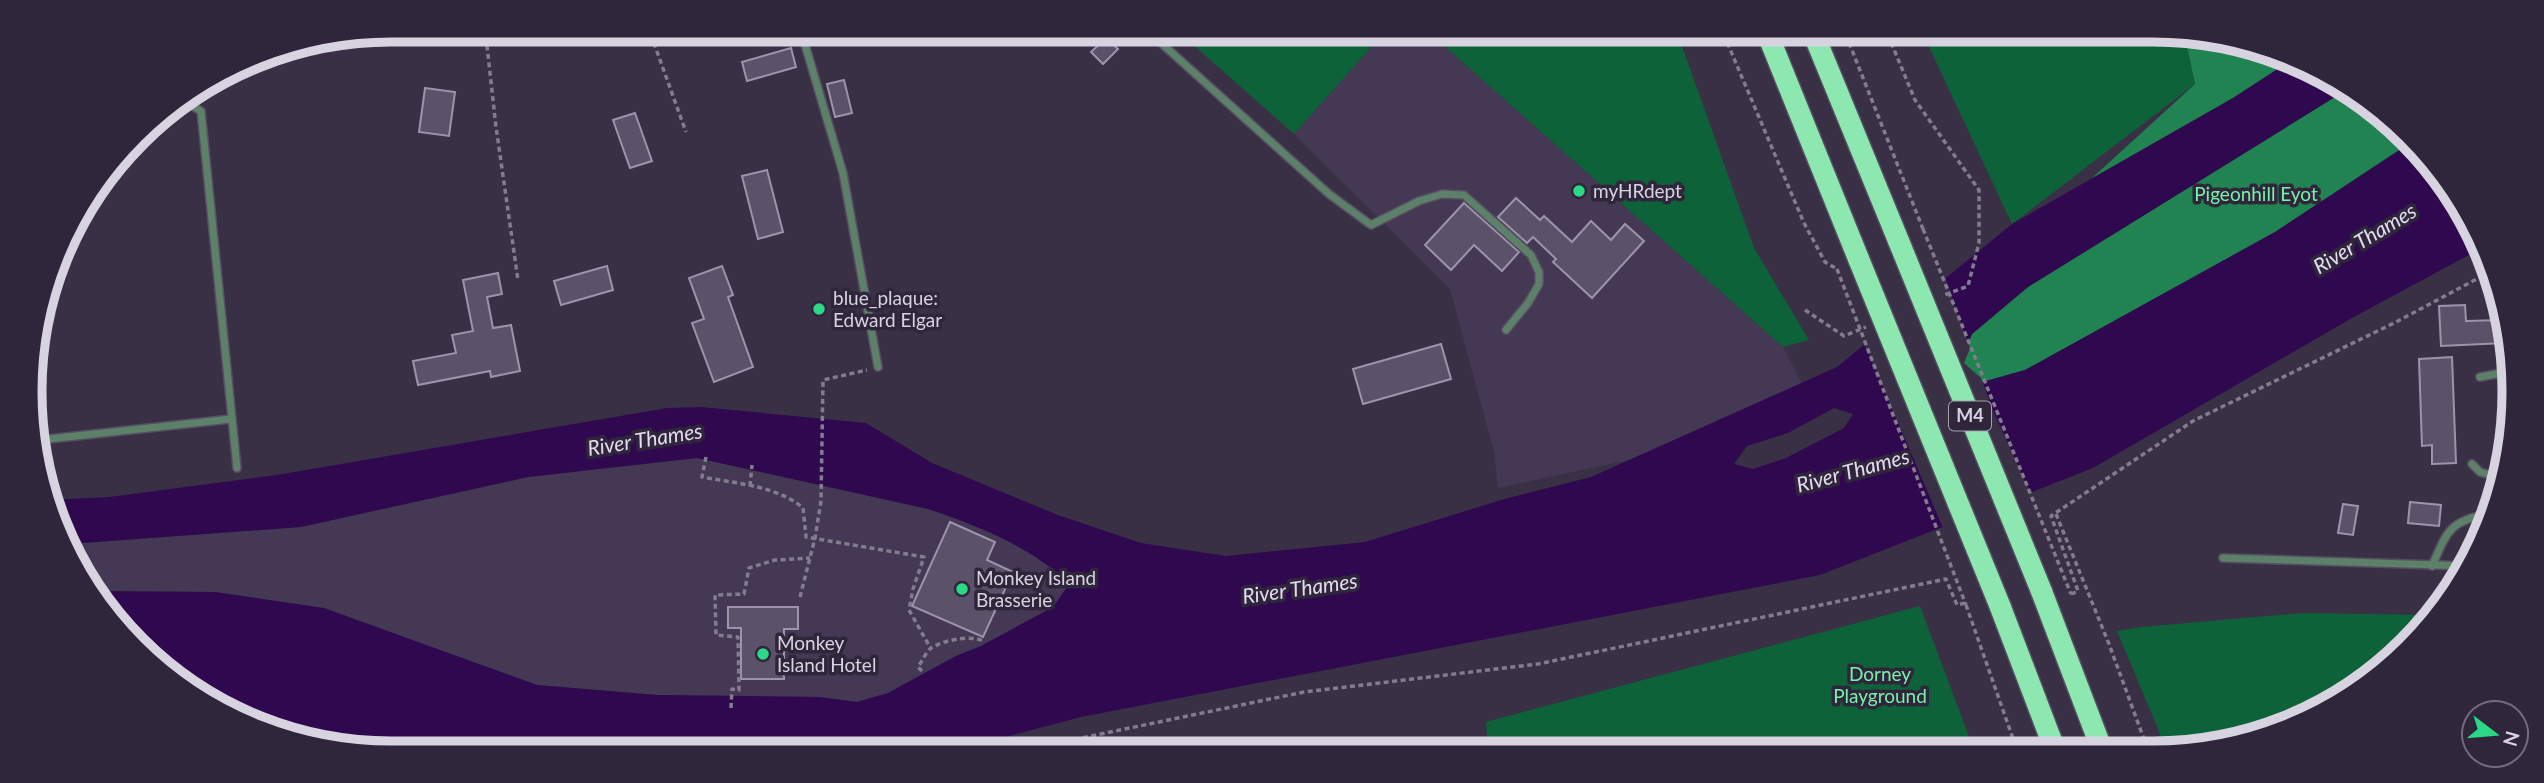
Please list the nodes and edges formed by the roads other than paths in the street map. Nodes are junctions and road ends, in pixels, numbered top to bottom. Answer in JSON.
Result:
{"nodes":[{"id":1,"x":804,"y":42,"type":"edge"},
{"id":2,"x":1160,"y":42,"type":"edge"},
{"id":3,"x":1771,"y":42,"type":"edge"},
{"id":4,"x":1817,"y":42,"type":"edge"},
{"id":5,"x":191,"y":105,"type":"edge"},
{"id":6,"x":1506,"y":330,"type":"dead end"},
{"id":7,"x":878,"y":368,"type":"road end"},
{"id":8,"x":2501,"y":373,"type":"edge"},
{"id":9,"x":2480,"y":377,"type":"dead end"},
{"id":10,"x":231,"y":419,"type":"junction"},
{"id":11,"x":45,"y":439,"type":"edge"},
{"id":12,"x":2472,"y":464,"type":"dead end"},
{"id":13,"x":237,"y":468,"type":"dead end"},
{"id":14,"x":2492,"y":475,"type":"edge"},
{"id":15,"x":2479,"y":516,"type":"edge"},
{"id":16,"x":2223,"y":558,"type":"dead end"},
{"id":17,"x":2432,"y":566,"type":"junction"},
{"id":18,"x":2455,"y":566,"type":"edge"},
{"id":19,"x":2052,"y":741,"type":"edge"},
{"id":20,"x":2099,"y":741,"type":"edge"}],
"edges":[{"from":1,"to":7,"type":"lane"},
{"from":2,"to":6,"type":"lane"},
{"from":3,"to":19,"type":"highway","number":"M4","bridge":true},
{"from":4,"to":20,"type":"highway","number":"M4","bridge":true},
{"from":5,"to":10,"type":"lane"},
{"from":8,"to":9,"type":"lane"},
{"from":10,"to":11,"type":"lane"},
{"from":10,"to":13,"type":"lane"},
{"from":12,"to":14,"type":"lane"},
{"from":15,"to":17,"type":"lane"},
{"from":16,"to":17,"type":"lane"},
{"from":17,"to":18,"type":"lane"}]}
